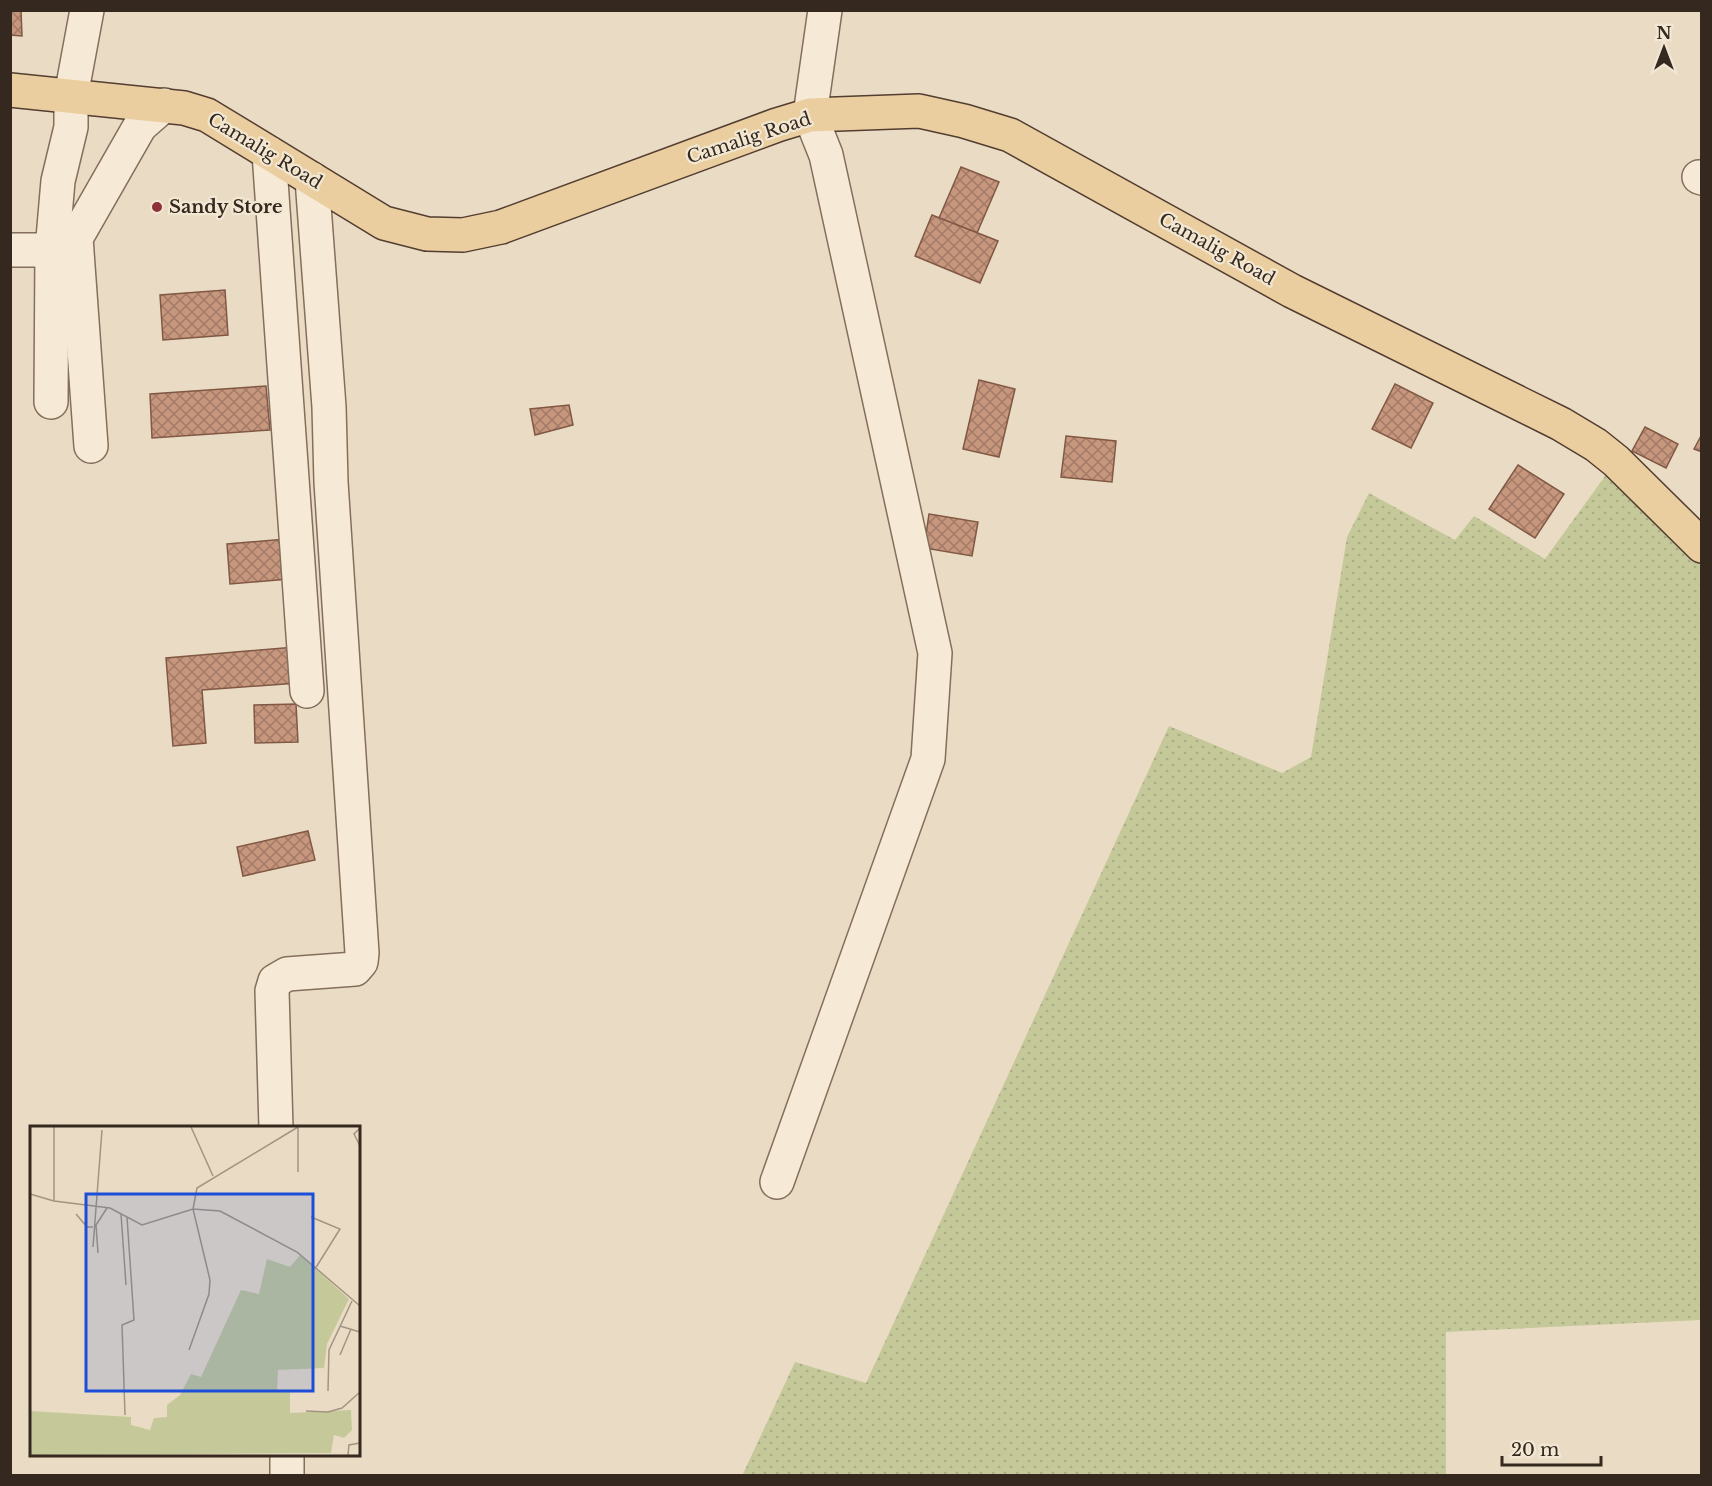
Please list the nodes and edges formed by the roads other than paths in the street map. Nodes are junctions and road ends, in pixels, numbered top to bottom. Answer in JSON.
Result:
{"nodes":[{"id":1,"x":87,"y":10,"type":"edge"},
{"id":2,"x":825,"y":10,"type":"edge"},
{"id":3,"x":10,"y":90,"type":"edge"},
{"id":4,"x":71,"y":96,"type":"junction"},
{"id":5,"x":164,"y":105,"type":"junction"},
{"id":6,"x":810,"y":115,"type":"junction"},
{"id":7,"x":269,"y":153,"type":"junction"},
{"id":8,"x":312,"y":179,"type":"junction"},
{"id":9,"x":10,"y":250,"type":"edge"},
{"id":10,"x":52,"y":250,"type":"junction"},
{"id":11,"x":51,"y":402,"type":"dead end"},
{"id":12,"x":91,"y":446,"type":"dead end"},
{"id":13,"x":1701,"y":546,"type":"edge"},
{"id":14,"x":307,"y":691,"type":"dead end"},
{"id":15,"x":276,"y":1126,"type":"edge"},
{"id":16,"x":777,"y":1182,"type":"dead end"},
{"id":17,"x":287,"y":1456,"type":"edge"},
{"id":18,"x":287,"y":1476,"type":"edge"}],
"edges":[{"from":1,"to":4,"type":"street"},
{"from":2,"to":6,"type":"street"},
{"from":3,"to":4,"type":"main road","name":"Camalig Road"},
{"from":4,"to":5,"type":"main road","name":"Camalig Road"},
{"from":4,"to":10,"type":"street"},
{"from":5,"to":7,"type":"main road","name":"Camalig Road"},
{"from":5,"to":12,"type":"street"},
{"from":6,"to":8,"type":"main road","name":"Camalig Road"},
{"from":6,"to":13,"type":"main road","name":"Camalig Road"},
{"from":6,"to":16,"type":"street"},
{"from":7,"to":8,"type":"main road","name":"Camalig Road"},
{"from":7,"to":14,"type":"street"},
{"from":8,"to":15,"type":"street"},
{"from":9,"to":10,"type":"street"},
{"from":10,"to":11,"type":"street"},
{"from":17,"to":18,"type":"street"}]}
